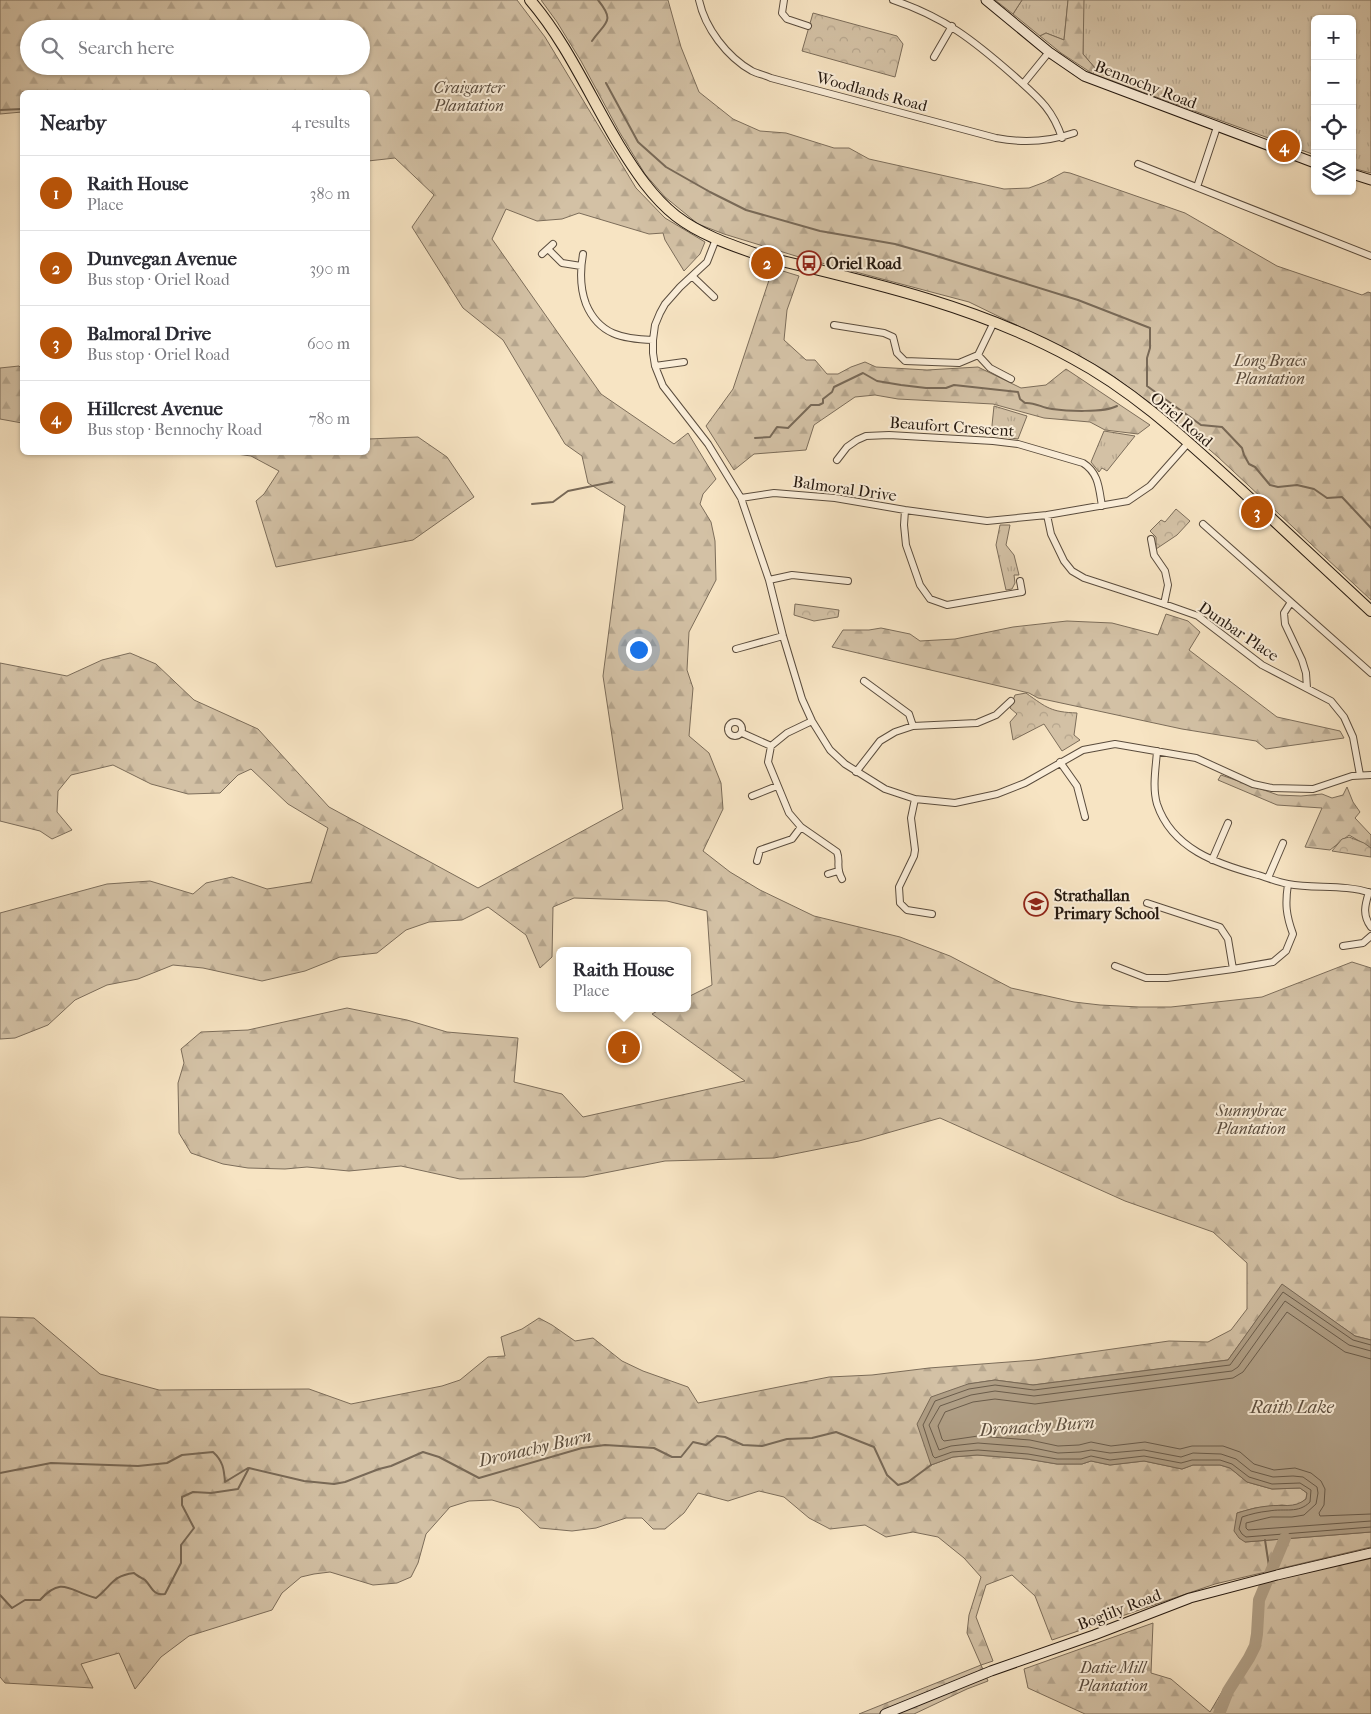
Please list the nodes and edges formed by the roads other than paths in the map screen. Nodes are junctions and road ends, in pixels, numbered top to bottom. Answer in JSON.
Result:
{"nodes":[{"id":1,"x":530,"y":0,"type":"edge"},
{"id":2,"x":699,"y":0,"type":"edge"},
{"id":3,"x":784,"y":0,"type":"edge"},
{"id":4,"x":893,"y":0,"type":"edge"},
{"id":5,"x":986,"y":0,"type":"edge"},
{"id":6,"x":808,"y":26,"type":"dead end"},
{"id":7,"x":952,"y":26,"type":"junction"},
{"id":8,"x":1049,"y":52,"type":"junction"},
{"id":9,"x":934,"y":56,"type":"dead end"},
{"id":10,"x":1023,"y":84,"type":"junction"},
{"id":11,"x":1217,"y":127,"type":"junction"},
{"id":12,"x":1074,"y":133,"type":"dead end"},
{"id":13,"x":1062,"y":138,"type":"junction"},
{"id":14,"x":1311,"y":162,"type":"edge"},
{"id":15,"x":1138,"y":164,"type":"dead end"},
{"id":16,"x":1356,"y":175,"type":"edge"},
{"id":17,"x":1371,"y":180,"type":"edge"},
{"id":18,"x":1197,"y":187,"type":"junction"},
{"id":19,"x":716,"y":239,"type":"junction"},
{"id":20,"x":548,"y":249,"type":"dead end"},
{"id":21,"x":584,"y":254,"type":"dead end"},
{"id":22,"x":1371,"y":256,"type":"edge"},
{"id":23,"x":581,"y":266,"type":"junction"},
{"id":24,"x":692,"y":276,"type":"junction"},
{"id":25,"x":714,"y":297,"type":"dead end"},
{"id":26,"x":994,"y":322,"type":"junction"},
{"id":27,"x":834,"y":324,"type":"dead end"},
{"id":28,"x":653,"y":340,"type":"junction"},
{"id":29,"x":978,"y":356,"type":"junction"},
{"id":30,"x":684,"y":362,"type":"dead end"},
{"id":31,"x":655,"y":366,"type":"junction"},
{"id":32,"x":1011,"y":379,"type":"dead end"},
{"id":33,"x":1189,"y":442,"type":"junction"},
{"id":34,"x":837,"y":460,"type":"dead end"},
{"id":35,"x":741,"y":498,"type":"junction"},
{"id":36,"x":1102,"y":506,"type":"junction"},
{"id":37,"x":905,"y":510,"type":"junction"},
{"id":38,"x":1047,"y":515,"type":"junction"},
{"id":39,"x":1203,"y":524,"type":"dead end"},
{"id":40,"x":1151,"y":539,"type":"dead end"},
{"id":41,"x":769,"y":580,"type":"junction"},
{"id":42,"x":848,"y":581,"type":"dead end"},
{"id":43,"x":1020,"y":581,"type":"dead end"},
{"id":44,"x":1291,"y":602,"type":"junction"},
{"id":45,"x":1164,"y":604,"type":"junction"},
{"id":46,"x":1371,"y":611,"type":"edge"},
{"id":47,"x":783,"y":636,"type":"junction"},
{"id":48,"x":736,"y":649,"type":"dead end"},
{"id":49,"x":1371,"y":673,"type":"edge"},
{"id":50,"x":864,"y":681,"type":"dead end"},
{"id":51,"x":1307,"y":688,"type":"junction"},
{"id":52,"x":1011,"y":702,"type":"dead end"},
{"id":53,"x":812,"y":721,"type":"junction"},
{"id":54,"x":913,"y":726,"type":"junction"},
{"id":55,"x":742,"y":732,"type":"dead end"},
{"id":56,"x":771,"y":746,"type":"junction"},
{"id":57,"x":1157,"y":751,"type":"junction"},
{"id":58,"x":1060,"y":762,"type":"junction"},
{"id":59,"x":856,"y":772,"type":"junction"},
{"id":60,"x":1371,"y":774,"type":"edge"},
{"id":61,"x":1360,"y":775,"type":"junction"},
{"id":62,"x":777,"y":786,"type":"junction"},
{"id":63,"x":752,"y":796,"type":"dead end"},
{"id":64,"x":915,"y":799,"type":"junction"},
{"id":65,"x":1084,"y":817,"type":"dead end"},
{"id":66,"x":1228,"y":823,"type":"dead end"},
{"id":67,"x":801,"y":827,"type":"junction"},
{"id":68,"x":1283,"y":843,"type":"dead end"},
{"id":69,"x":752,"y":845,"type":"dead end"},
{"id":70,"x":760,"y":850,"type":"junction"},
{"id":71,"x":1212,"y":860,"type":"junction"},
{"id":72,"x":757,"y":861,"type":"dead end"},
{"id":73,"x":838,"y":871,"type":"junction"},
{"id":74,"x":828,"y":874,"type":"dead end"},
{"id":75,"x":1268,"y":878,"type":"junction"},
{"id":76,"x":842,"y":879,"type":"dead end"},
{"id":77,"x":1288,"y":884,"type":"junction"},
{"id":78,"x":1370,"y":892,"type":"edge"},
{"id":79,"x":1147,"y":903,"type":"dead end"},
{"id":80,"x":932,"y":914,"type":"dead end"},
{"id":81,"x":1371,"y":927,"type":"edge"},
{"id":82,"x":1371,"y":936,"type":"edge"},
{"id":83,"x":1343,"y":946,"type":"dead end"},
{"id":84,"x":1115,"y":966,"type":"dead end"},
{"id":85,"x":1233,"y":969,"type":"junction"},
{"id":86,"x":1371,"y":1552,"type":"edge"},
{"id":87,"x":885,"y":1714,"type":"edge"}],
"edges":[{"from":1,"to":19,"type":"main road","name":"Oriel Road"},
{"from":2,"to":13,"type":"street","name":"Woodlands Road"},
{"from":3,"to":6,"type":"street"},
{"from":4,"to":7,"type":"street"},
{"from":5,"to":8,"type":"main road","name":"Bennochy Road"},
{"from":7,"to":9,"type":"street"},
{"from":7,"to":10,"type":"street"},
{"from":8,"to":10,"type":"street"},
{"from":8,"to":11,"type":"main road","name":"Bennochy Road"},
{"from":10,"to":13,"type":"street"},
{"from":11,"to":14,"type":"main road","name":"Bennochy Road"},
{"from":11,"to":18,"type":"street"},
{"from":12,"to":13,"type":"street","name":"Woodlands Road"},
{"from":15,"to":18,"type":"street"},
{"from":16,"to":17,"type":"main road"},
{"from":18,"to":22,"type":"street"},
{"from":19,"to":24,"type":"street"},
{"from":19,"to":26,"type":"main road","name":"Oriel Road"},
{"from":20,"to":23,"type":"street"},
{"from":21,"to":23,"type":"street"},
{"from":23,"to":28,"type":"street"},
{"from":24,"to":25,"type":"street"},
{"from":24,"to":28,"type":"street"},
{"from":26,"to":29,"type":"street"},
{"from":26,"to":33,"type":"main road","name":"Oriel Road"},
{"from":27,"to":29,"type":"street"},
{"from":28,"to":31,"type":"street"},
{"from":29,"to":32,"type":"street"},
{"from":30,"to":31,"type":"street"},
{"from":31,"to":35,"type":"street"},
{"from":33,"to":36,"type":"street","name":"Balmoral Drive"},
{"from":33,"to":46,"type":"main road","name":"Oriel Road"},
{"from":34,"to":36,"type":"street","name":"Beaufort Crescent"},
{"from":35,"to":37,"type":"street","name":"Balmoral Drive"},
{"from":35,"to":41,"type":"street"},
{"from":36,"to":38,"type":"street","name":"Balmoral Drive"},
{"from":37,"to":38,"type":"street","name":"Balmoral Drive"},
{"from":37,"to":43,"type":"street"},
{"from":38,"to":45,"type":"street","name":"Dunbar Place"},
{"from":39,"to":44,"type":"street"},
{"from":40,"to":45,"type":"street"},
{"from":41,"to":42,"type":"street"},
{"from":41,"to":47,"type":"street"},
{"from":44,"to":49,"type":"street"},
{"from":44,"to":51,"type":"street"},
{"from":45,"to":51,"type":"street","name":"Dunbar Place"},
{"from":47,"to":48,"type":"street"},
{"from":47,"to":53,"type":"street"},
{"from":50,"to":54,"type":"street"},
{"from":51,"to":61,"type":"street","name":"Dunbar Place"},
{"from":52,"to":54,"type":"street"},
{"from":53,"to":56,"type":"street"},
{"from":53,"to":59,"type":"street"},
{"from":54,"to":59,"type":"street"},
{"from":55,"to":56,"type":"street"},
{"from":56,"to":62,"type":"street"},
{"from":57,"to":58,"type":"street"},
{"from":57,"to":61,"type":"street"},
{"from":57,"to":71,"type":"street"},
{"from":58,"to":64,"type":"street"},
{"from":58,"to":65,"type":"street"},
{"from":59,"to":64,"type":"street"},
{"from":60,"to":61,"type":"street"},
{"from":62,"to":63,"type":"street"},
{"from":62,"to":67,"type":"street"},
{"from":64,"to":80,"type":"street"},
{"from":66,"to":71,"type":"street"},
{"from":67,"to":70,"type":"street"},
{"from":67,"to":73,"type":"street"},
{"from":68,"to":75,"type":"street"},
{"from":69,"to":70,"type":"street"},
{"from":70,"to":72,"type":"street"},
{"from":71,"to":75,"type":"street"},
{"from":73,"to":74,"type":"street"},
{"from":73,"to":76,"type":"street"},
{"from":75,"to":77,"type":"street"},
{"from":77,"to":78,"type":"street"},
{"from":77,"to":85,"type":"street"},
{"from":78,"to":81,"type":"street"},
{"from":79,"to":85,"type":"street"},
{"from":82,"to":83,"type":"street"},
{"from":84,"to":85,"type":"street"},
{"from":86,"to":87,"type":"main road","name":"Boglily Road"}]}
